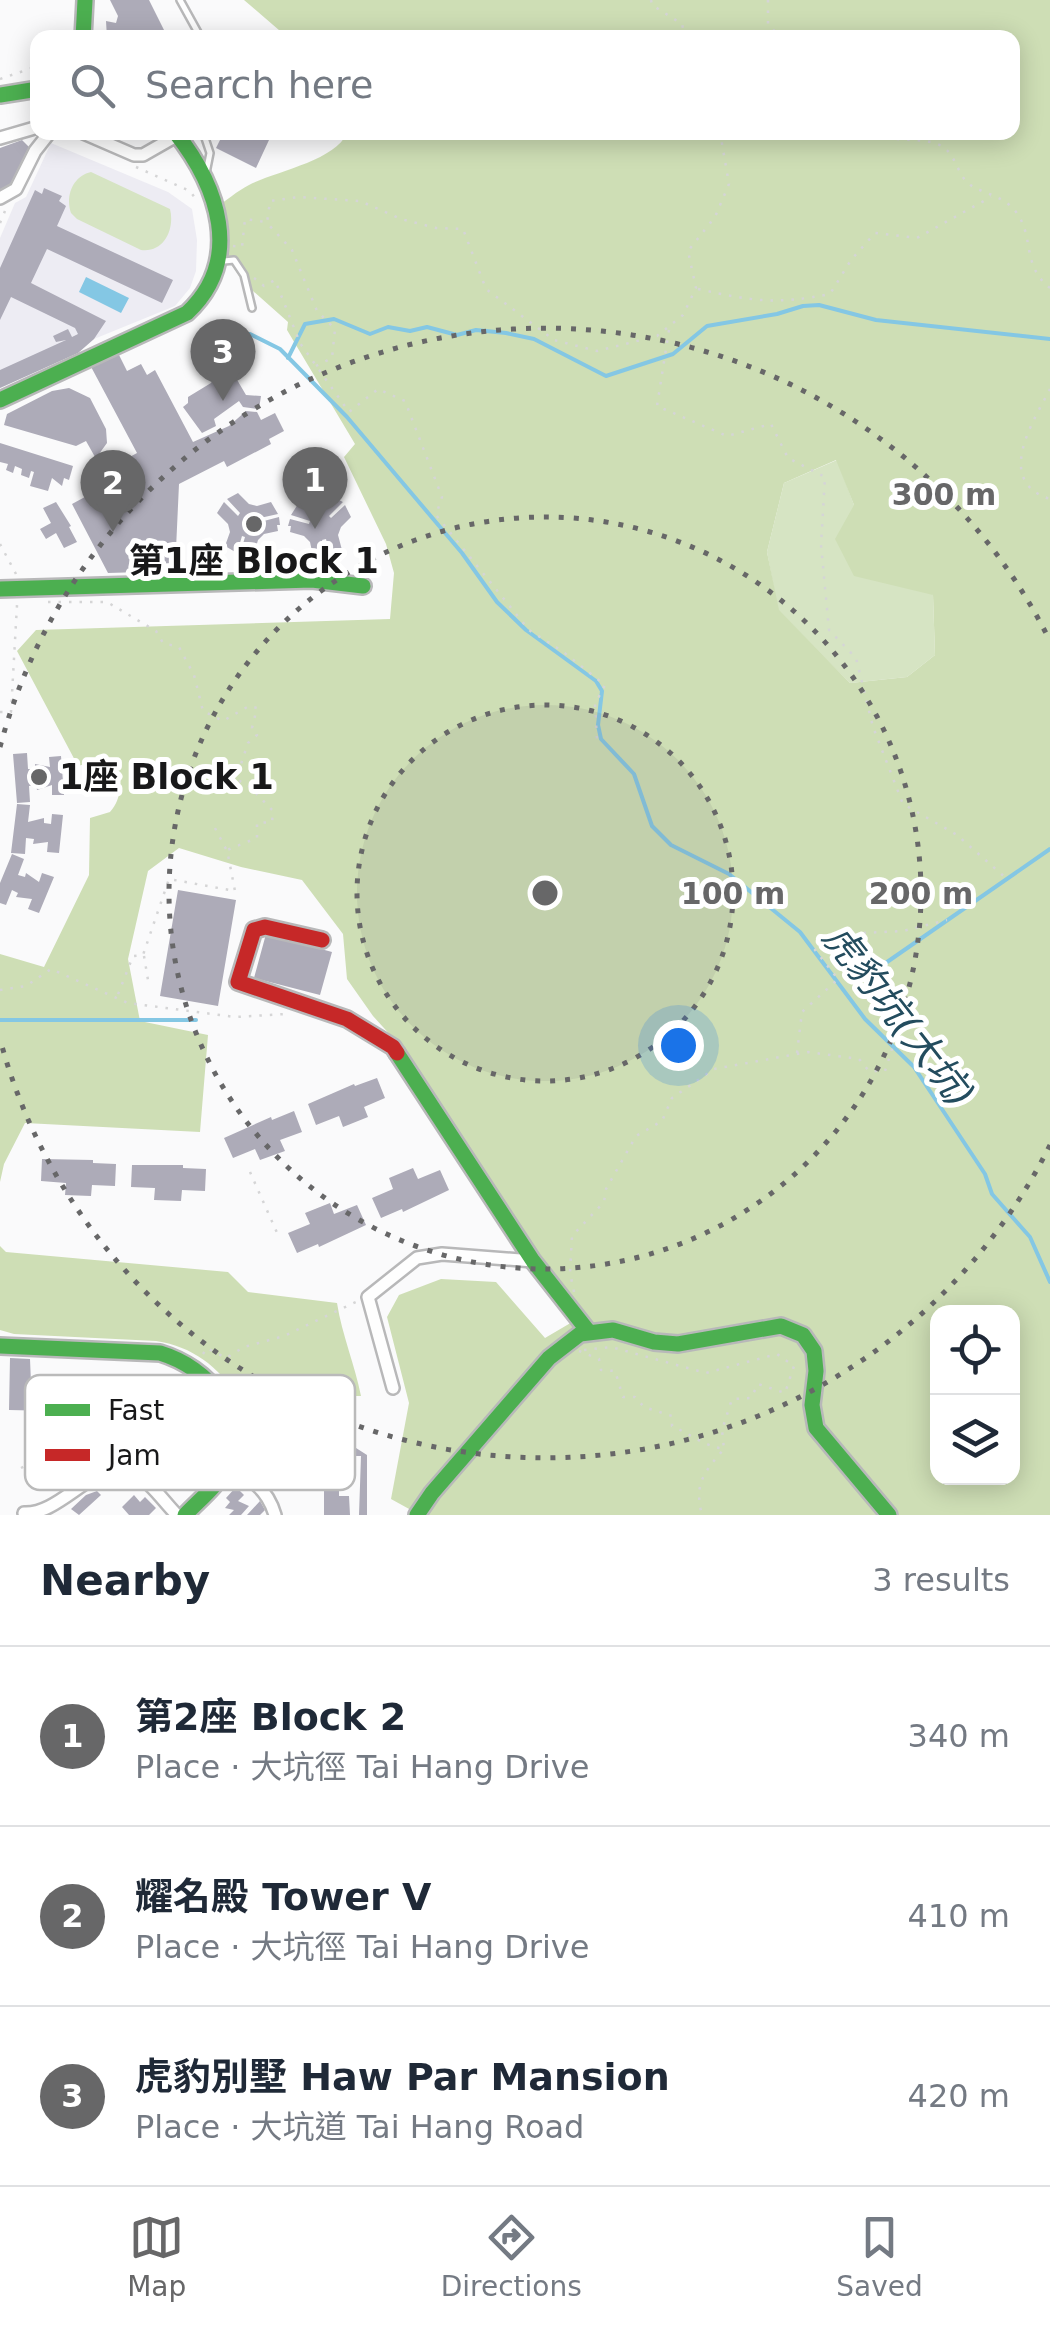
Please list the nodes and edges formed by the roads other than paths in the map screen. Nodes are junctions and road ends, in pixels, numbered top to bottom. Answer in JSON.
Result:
{"nodes":[{"id":1,"x":84,"y":0,"type":"edge"},
{"id":2,"x":180,"y":0,"type":"edge"},
{"id":3,"x":83,"y":30,"type":"edge"},
{"id":4,"x":196,"y":30,"type":"edge"},
{"id":5,"x":30,"y":79,"type":"edge"},
{"id":6,"x":2,"y":89,"type":"edge"},
{"id":7,"x":30,"y":89,"type":"edge"},
{"id":8,"x":30,"y":130,"type":"edge"},
{"id":9,"x":0,"y":138,"type":"edge"},
{"id":10,"x":44,"y":140,"type":"edge"},
{"id":11,"x":99,"y":140,"type":"edge"},
{"id":12,"x":167,"y":140,"type":"edge"},
{"id":13,"x":180,"y":140,"type":"edge"},
{"id":14,"x":206,"y":140,"type":"edge"},
{"id":15,"x":206,"y":178,"type":"junction"},
{"id":16,"x":5,"y":199,"type":"edge"},
{"id":17,"x":220,"y":262,"type":"junction"},
{"id":18,"x":252,"y":308,"type":"dead end"},
{"id":19,"x":0,"y":400,"type":"edge"},
{"id":20,"x":364,"y":586,"type":"dead end"},
{"id":21,"x":0,"y":589,"type":"edge"},
{"id":22,"x":322,"y":940,"type":"dead end"},
{"id":23,"x":533,"y":1261,"type":"junction"},
{"id":24,"x":584,"y":1325,"type":"junction"},
{"id":25,"x":0,"y":1346,"type":"edge"},
{"id":26,"x":203,"y":1375,"type":"edge"},
{"id":27,"x":392,"y":1388,"type":"dead end"},
{"id":28,"x":76,"y":1490,"type":"edge"},
{"id":29,"x":153,"y":1490,"type":"edge"},
{"id":30,"x":206,"y":1490,"type":"edge"},
{"id":31,"x":263,"y":1490,"type":"edge"},
{"id":32,"x":24,"y":1513,"type":"edge"},
{"id":33,"x":177,"y":1515,"type":"edge"},
{"id":34,"x":185,"y":1515,"type":"edge"},
{"id":35,"x":275,"y":1515,"type":"edge"},
{"id":36,"x":416,"y":1515,"type":"edge"},
{"id":37,"x":889,"y":1515,"type":"edge"}],
"edges":[{"from":1,"to":3,"type":"street"},
{"from":2,"to":4,"type":"lane"},
{"from":5,"to":6,"type":"street"},
{"from":6,"to":7,"type":"street"},
{"from":8,"to":9,"type":"street"},
{"from":10,"to":16,"type":"street"},
{"from":11,"to":12,"type":"street"},
{"from":13,"to":15,"type":"street"},
{"from":14,"to":15,"type":"lane"},
{"from":15,"to":17,"type":"street"},
{"from":17,"to":18,"type":"lane"},
{"from":17,"to":19,"type":"street"},
{"from":20,"to":21,"type":"street"},
{"from":22,"to":23,"type":"street"},
{"from":23,"to":24,"type":"street"},
{"from":23,"to":27,"type":"street"},
{"from":24,"to":36,"type":"street"},
{"from":24,"to":37,"type":"street"},
{"from":25,"to":26,"type":"street"},
{"from":28,"to":32,"type":"street"},
{"from":29,"to":33,"type":"street"},
{"from":30,"to":34,"type":"street"},
{"from":31,"to":35,"type":"street"}]}
